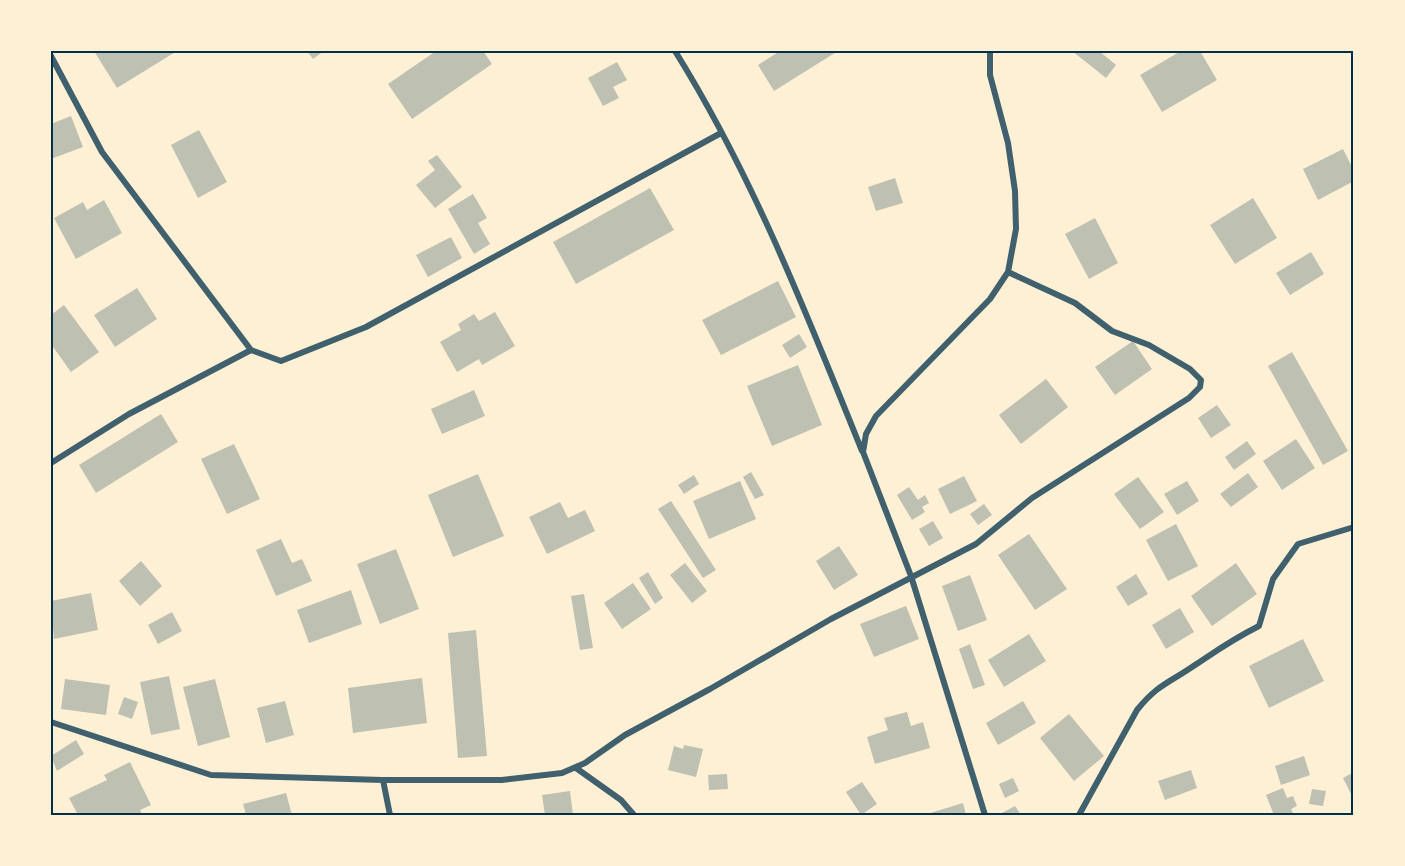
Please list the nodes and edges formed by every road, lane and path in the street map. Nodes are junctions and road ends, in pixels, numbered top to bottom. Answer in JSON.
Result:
{"nodes":[{"id":1,"x":675,"y":51,"type":"edge"},
{"id":2,"x":990,"y":51,"type":"edge"},
{"id":3,"x":51,"y":56,"type":"edge"},
{"id":4,"x":721,"y":133,"type":"junction"},
{"id":5,"x":1008,"y":272,"type":"junction"},
{"id":6,"x":251,"y":350,"type":"junction"},
{"id":7,"x":862,"y":452,"type":"junction"},
{"id":8,"x":51,"y":463,"type":"edge"},
{"id":9,"x":1354,"y":527,"type":"edge"},
{"id":10,"x":910,"y":576,"type":"junction"},
{"id":11,"x":51,"y":722,"type":"edge"},
{"id":12,"x":576,"y":768,"type":"junction"},
{"id":13,"x":382,"y":780,"type":"junction"},
{"id":14,"x":390,"y":815,"type":"edge"},
{"id":15,"x":634,"y":815,"type":"edge"},
{"id":16,"x":985,"y":815,"type":"edge"},
{"id":17,"x":1078,"y":815,"type":"edge"}],
"edges":[{"from":1,"to":4,"type":"street"},
{"from":2,"to":5,"type":"street"},
{"from":3,"to":6,"type":"street"},
{"from":4,"to":6,"type":"street"},
{"from":4,"to":7,"type":"street"},
{"from":5,"to":7,"type":"street"},
{"from":5,"to":10,"type":"street"},
{"from":6,"to":8,"type":"street"},
{"from":7,"to":10,"type":"street"},
{"from":9,"to":17,"type":"street"},
{"from":10,"to":12,"type":"street"},
{"from":10,"to":16,"type":"street"},
{"from":11,"to":13,"type":"street"},
{"from":12,"to":13,"type":"street"},
{"from":12,"to":15,"type":"street"},
{"from":13,"to":14,"type":"street"}]}
